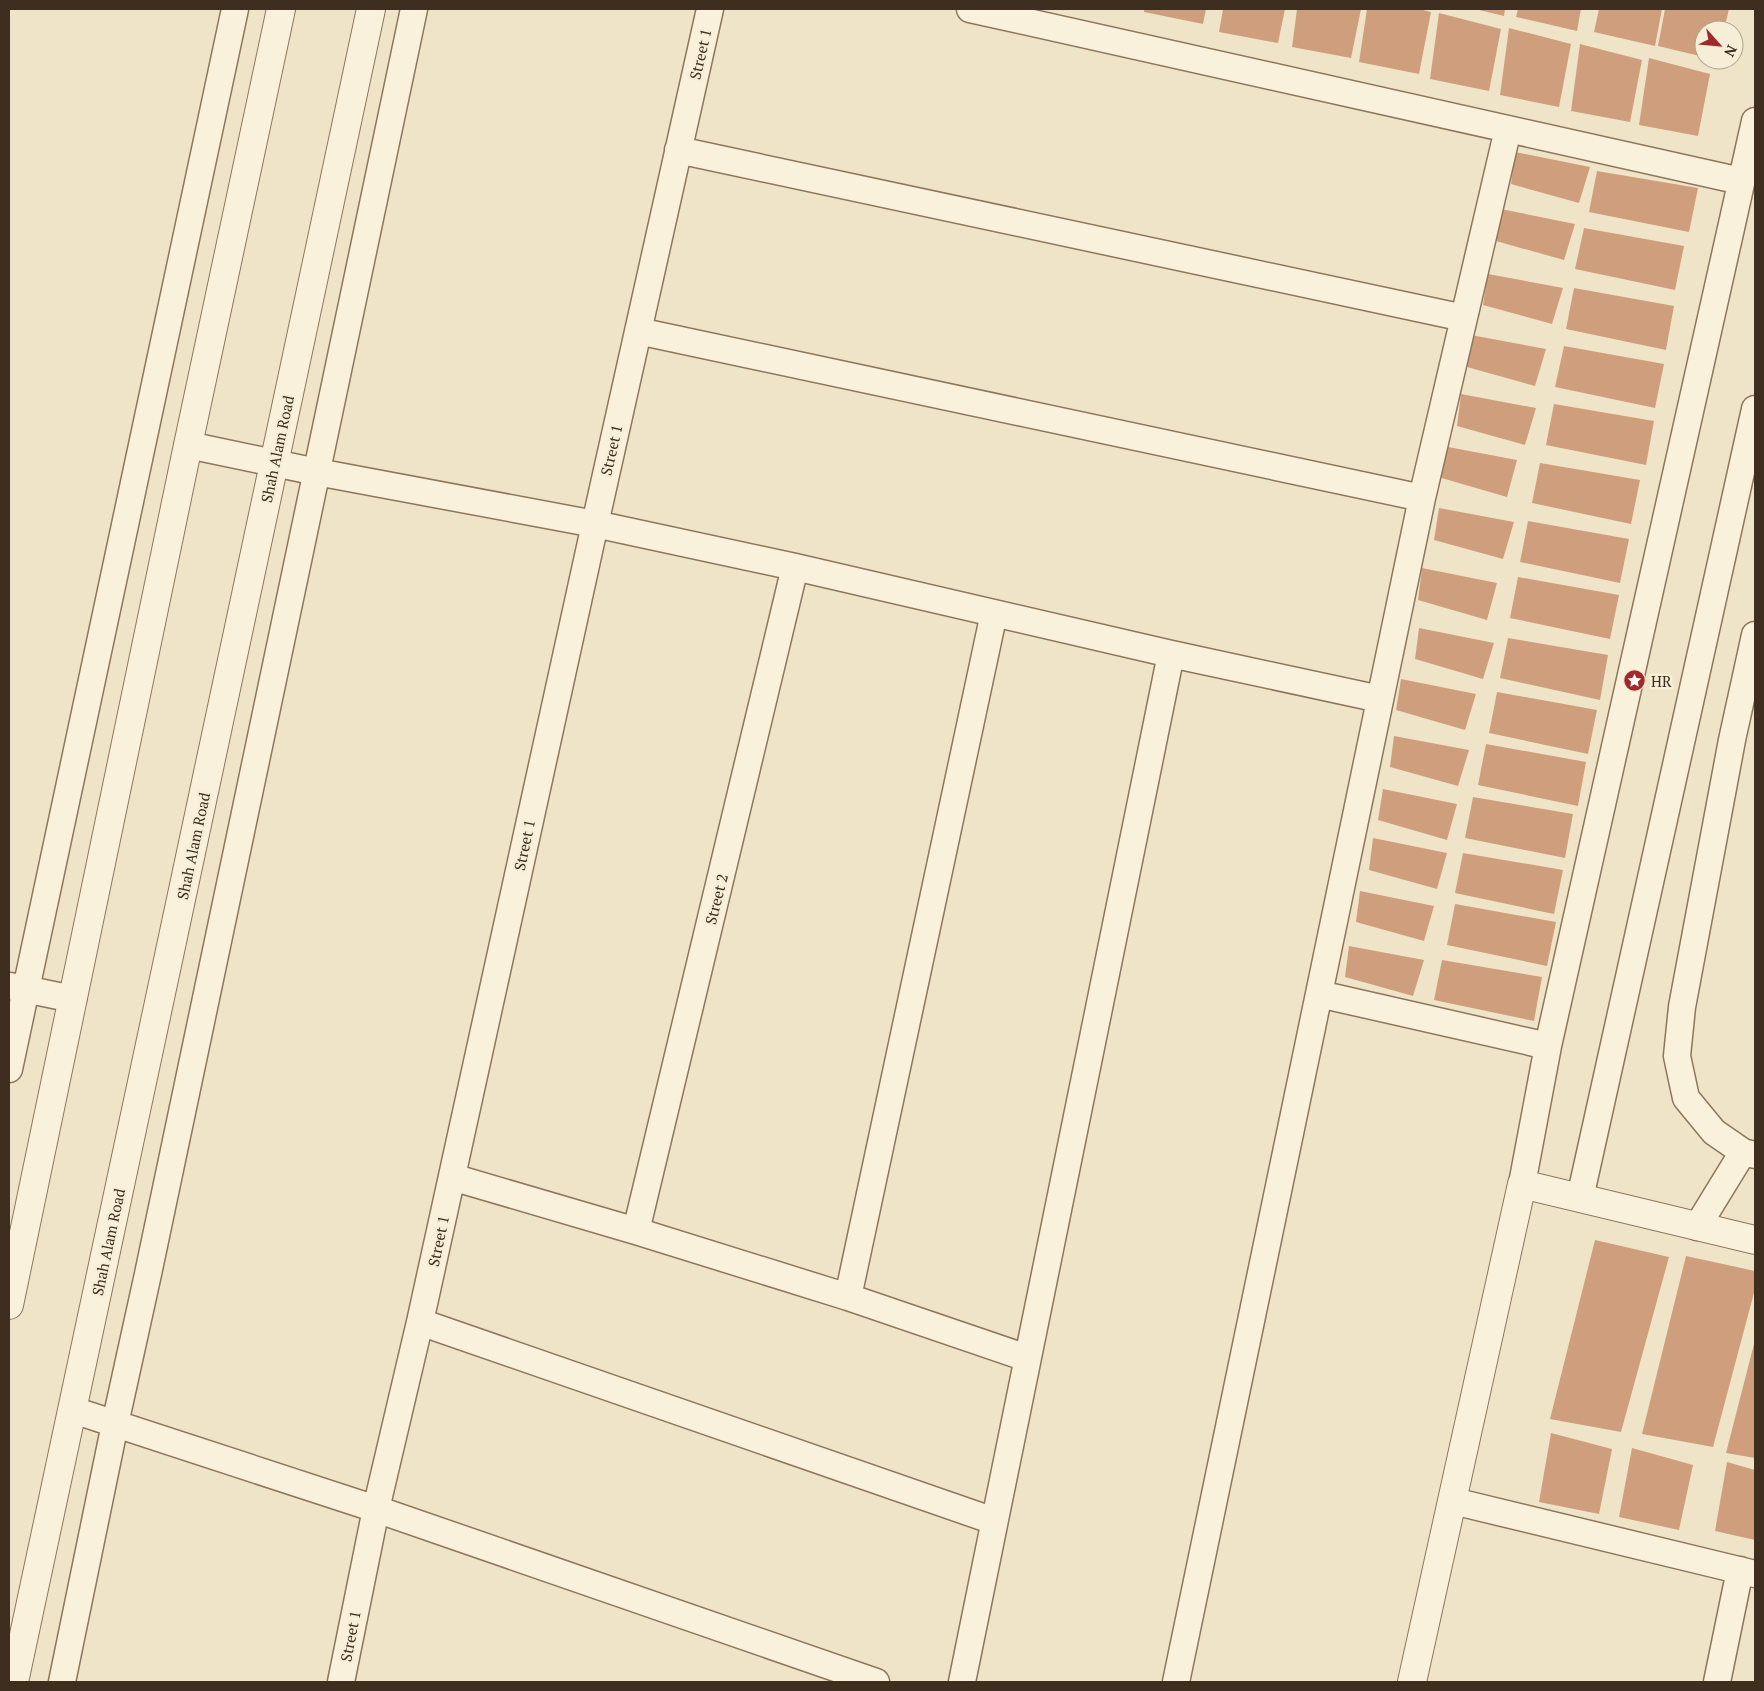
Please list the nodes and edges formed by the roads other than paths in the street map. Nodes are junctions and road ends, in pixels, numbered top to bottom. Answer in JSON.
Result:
{"nodes":[{"id":1,"x":235,"y":9,"type":"edge"},
{"id":2,"x":281,"y":9,"type":"edge"},
{"id":3,"x":371,"y":9,"type":"edge"},
{"id":4,"x":414,"y":9,"type":"edge"},
{"id":5,"x":710,"y":9,"type":"edge"},
{"id":6,"x":970,"y":9,"type":"edge"},
{"id":7,"x":1755,"y":121,"type":"edge"},
{"id":8,"x":1508,"y":129,"type":"junction"},
{"id":9,"x":678,"y":150,"type":"junction"},
{"id":10,"x":1741,"y":181,"type":"junction"},
{"id":11,"x":1464,"y":318,"type":"junction"},
{"id":12,"x":638,"y":331,"type":"junction"},
{"id":13,"x":1755,"y":410,"type":"edge"},
{"id":14,"x":188,"y":445,"type":"junction"},
{"id":15,"x":274,"y":463,"type":"junction"},
{"id":16,"x":317,"y":472,"type":"junction"},
{"id":17,"x":1422,"y":498,"type":"junction"},
{"id":18,"x":595,"y":524,"type":"junction"},
{"id":19,"x":795,"y":567,"type":"junction"},
{"id":20,"x":994,"y":613,"type":"junction"},
{"id":21,"x":1755,"y":635,"type":"edge"},
{"id":22,"x":1171,"y":654,"type":"junction"},
{"id":23,"x":1380,"y":699,"type":"junction"},
{"id":24,"x":17,"y":987,"type":"edge"},
{"id":25,"x":1319,"y":994,"type":"junction"},
{"id":26,"x":73,"y":999,"type":"junction"},
{"id":27,"x":1548,"y":1046,"type":"junction"},
{"id":28,"x":9,"y":1069,"type":"edge"},
{"id":29,"x":1749,"y":1154,"type":"edge"},
{"id":30,"x":452,"y":1177,"type":"junction"},
{"id":31,"x":1522,"y":1184,"type":"junction"},
{"id":32,"x":1580,"y":1198,"type":"junction"},
{"id":33,"x":1697,"y":1226,"type":"junction"},
{"id":34,"x":636,"y":1231,"type":"junction"},
{"id":35,"x":1755,"y":1240,"type":"edge"},
{"id":36,"x":848,"y":1297,"type":"junction"},
{"id":37,"x":9,"y":1305,"type":"edge"},
{"id":38,"x":420,"y":1322,"type":"junction"},
{"id":39,"x":1027,"y":1358,"type":"junction"},
{"id":40,"x":73,"y":1410,"type":"junction"},
{"id":41,"x":115,"y":1424,"type":"junction"},
{"id":42,"x":1453,"y":1501,"type":"junction"},
{"id":43,"x":376,"y":1510,"type":"junction"},
{"id":44,"x":994,"y":1521,"type":"junction"},
{"id":45,"x":1748,"y":1572,"type":"edge"},
{"id":46,"x":14,"y":1682,"type":"edge"},
{"id":47,"x":62,"y":1682,"type":"edge"},
{"id":48,"x":342,"y":1682,"type":"edge"},
{"id":49,"x":876,"y":1682,"type":"edge"},
{"id":50,"x":962,"y":1682,"type":"edge"},
{"id":51,"x":1176,"y":1682,"type":"edge"},
{"id":52,"x":1412,"y":1682,"type":"edge"},
{"id":53,"x":1716,"y":1682,"type":"edge"}],
"edges":[{"from":1,"to":24,"type":"street"},
{"from":2,"to":14,"type":"street"},
{"from":3,"to":15,"type":"street","name":"Shah Alam Road"},
{"from":4,"to":16,"type":"street"},
{"from":5,"to":9,"type":"street","name":"Street 1"},
{"from":6,"to":8,"type":"street"},
{"from":7,"to":10,"type":"street"},
{"from":8,"to":10,"type":"street"},
{"from":8,"to":11,"type":"street"},
{"from":9,"to":11,"type":"street"},
{"from":9,"to":12,"type":"street","name":"Street 1"},
{"from":10,"to":27,"type":"street"},
{"from":11,"to":17,"type":"street"},
{"from":12,"to":17,"type":"street"},
{"from":12,"to":18,"type":"street","name":"Street 1"},
{"from":13,"to":32,"type":"street"},
{"from":14,"to":15,"type":"street"},
{"from":14,"to":26,"type":"street"},
{"from":15,"to":16,"type":"street"},
{"from":15,"to":40,"type":"street","name":"Shah Alam Road"},
{"from":16,"to":18,"type":"street"},
{"from":16,"to":41,"type":"street"},
{"from":17,"to":23,"type":"street"},
{"from":18,"to":19,"type":"street"},
{"from":18,"to":30,"type":"street","name":"Street 1"},
{"from":19,"to":20,"type":"street"},
{"from":19,"to":34,"type":"street","name":"Street 2"},
{"from":20,"to":22,"type":"street"},
{"from":20,"to":36,"type":"street"},
{"from":21,"to":29,"type":"street"},
{"from":22,"to":23,"type":"street"},
{"from":22,"to":39,"type":"street"},
{"from":23,"to":25,"type":"street"},
{"from":24,"to":26,"type":"street"},
{"from":24,"to":28,"type":"street"},
{"from":25,"to":27,"type":"street"},
{"from":25,"to":51,"type":"street"},
{"from":26,"to":37,"type":"street"},
{"from":27,"to":31,"type":"street"},
{"from":29,"to":33,"type":"street"},
{"from":30,"to":34,"type":"street"},
{"from":30,"to":38,"type":"street","name":"Street 1"},
{"from":31,"to":32,"type":"street"},
{"from":31,"to":42,"type":"street"},
{"from":32,"to":33,"type":"street"},
{"from":33,"to":35,"type":"street"},
{"from":34,"to":36,"type":"street"},
{"from":36,"to":39,"type":"street"},
{"from":38,"to":43,"type":"street","name":"Street 1"},
{"from":38,"to":44,"type":"street"},
{"from":39,"to":44,"type":"street"},
{"from":40,"to":41,"type":"street"},
{"from":40,"to":46,"type":"street","name":"Shah Alam Road"},
{"from":41,"to":43,"type":"street"},
{"from":41,"to":47,"type":"street"},
{"from":42,"to":45,"type":"street"},
{"from":42,"to":52,"type":"street"},
{"from":43,"to":48,"type":"street","name":"Street 1"},
{"from":43,"to":49,"type":"street"},
{"from":44,"to":50,"type":"street"},
{"from":45,"to":53,"type":"street"}]}
